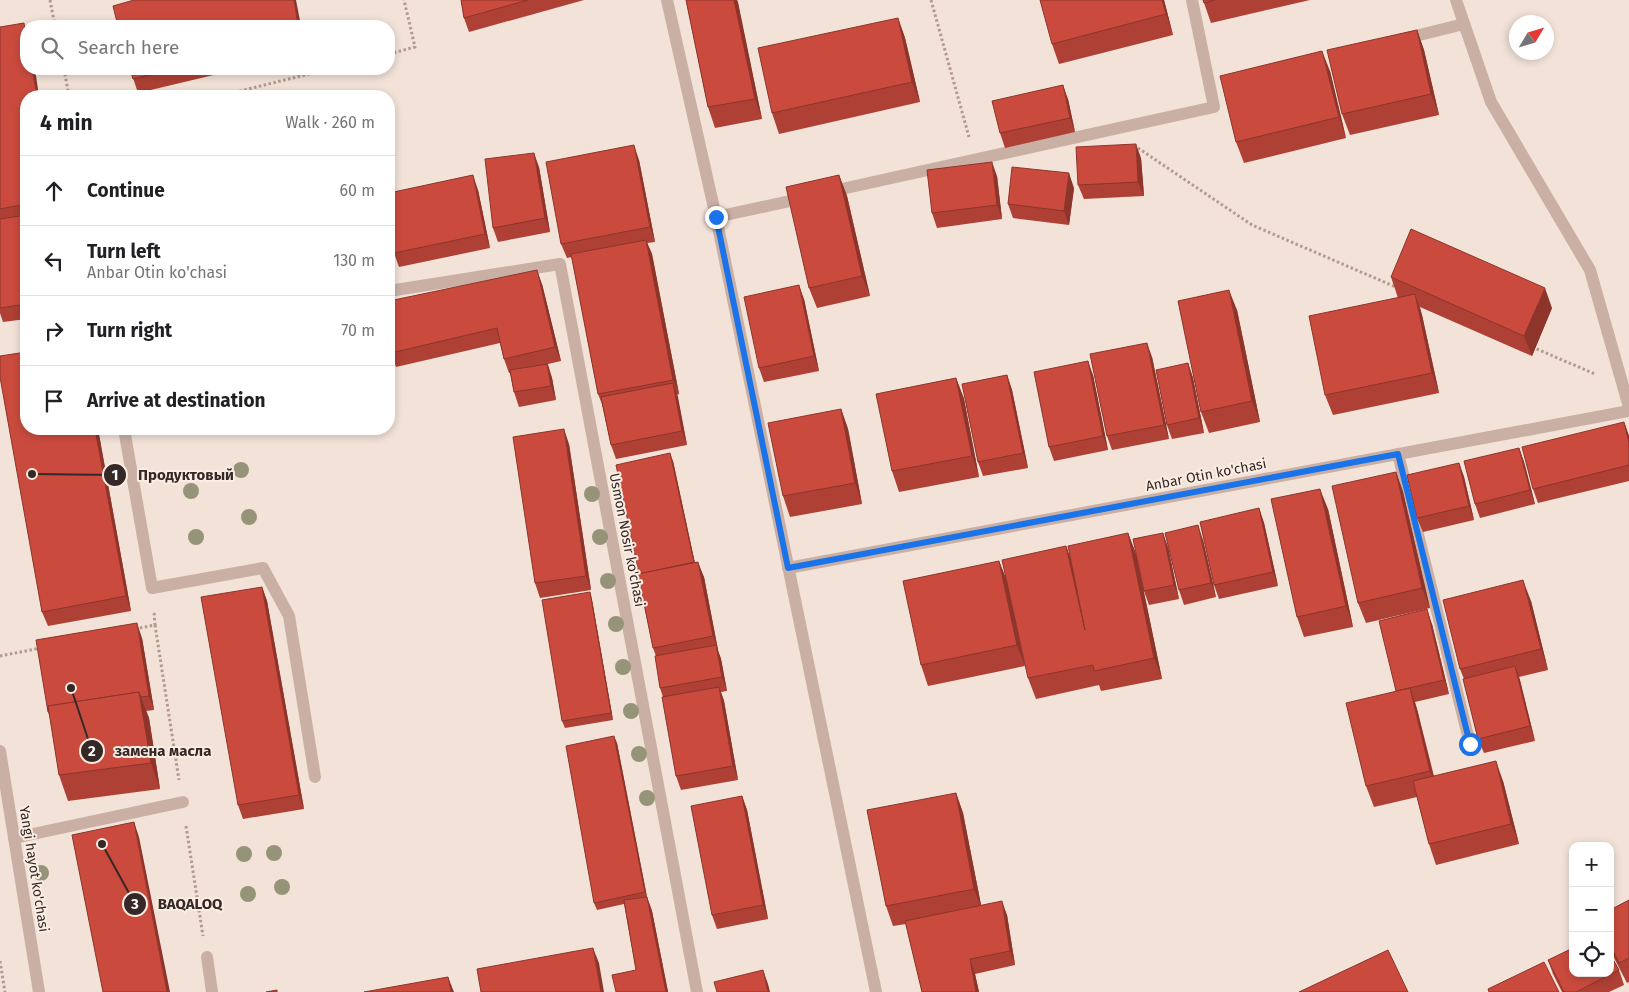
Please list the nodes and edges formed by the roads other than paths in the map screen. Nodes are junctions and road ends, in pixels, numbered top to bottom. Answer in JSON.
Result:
{"nodes":[{"id":1,"x":667,"y":0,"type":"edge"},
{"id":2,"x":1192,"y":0,"type":"edge"},
{"id":3,"x":1456,"y":0,"type":"edge"},
{"id":4,"x":1464,"y":24,"type":"junction"},
{"id":5,"x":1389,"y":42,"type":"edge"},
{"id":6,"x":716,"y":217,"type":"junction"},
{"id":7,"x":395,"y":290,"type":"edge"},
{"id":8,"x":1629,"y":409,"type":"edge"},
{"id":9,"x":125,"y":435,"type":"edge"},
{"id":10,"x":1398,"y":454,"type":"junction"},
{"id":11,"x":788,"y":568,"type":"junction"},
{"id":12,"x":1470,"y":744,"type":"dead end"},
{"id":13,"x":0,"y":751,"type":"edge"},
{"id":14,"x":315,"y":777,"type":"dead end"},
{"id":15,"x":182,"y":802,"type":"dead end"},
{"id":16,"x":14,"y":838,"type":"junction"},
{"id":17,"x":206,"y":957,"type":"dead end"},
{"id":18,"x":39,"y":992,"type":"edge"},
{"id":19,"x":212,"y":992,"type":"edge"},
{"id":20,"x":697,"y":992,"type":"edge"},
{"id":21,"x":876,"y":992,"type":"edge"}],
"edges":[{"from":1,"to":6,"type":"street"},
{"from":2,"to":6,"type":"street"},
{"from":3,"to":4,"type":"street"},
{"from":4,"to":5,"type":"street"},
{"from":4,"to":8,"type":"street"},
{"from":6,"to":11,"type":"street"},
{"from":7,"to":20,"type":"street","name":"Usmon Nosir ko'chasi"},
{"from":8,"to":10,"type":"street","name":"Anbar Otin ko'chasi"},
{"from":9,"to":14,"type":"street"},
{"from":10,"to":11,"type":"street","name":"Anbar Otin ko'chasi"},
{"from":10,"to":12,"type":"street"},
{"from":11,"to":21,"type":"street"},
{"from":13,"to":16,"type":"street","name":"Yangi hayot ko'chasi"},
{"from":15,"to":16,"type":"street"},
{"from":16,"to":18,"type":"street","name":"Yangi hayot ko'chasi"},
{"from":17,"to":19,"type":"street"}]}
